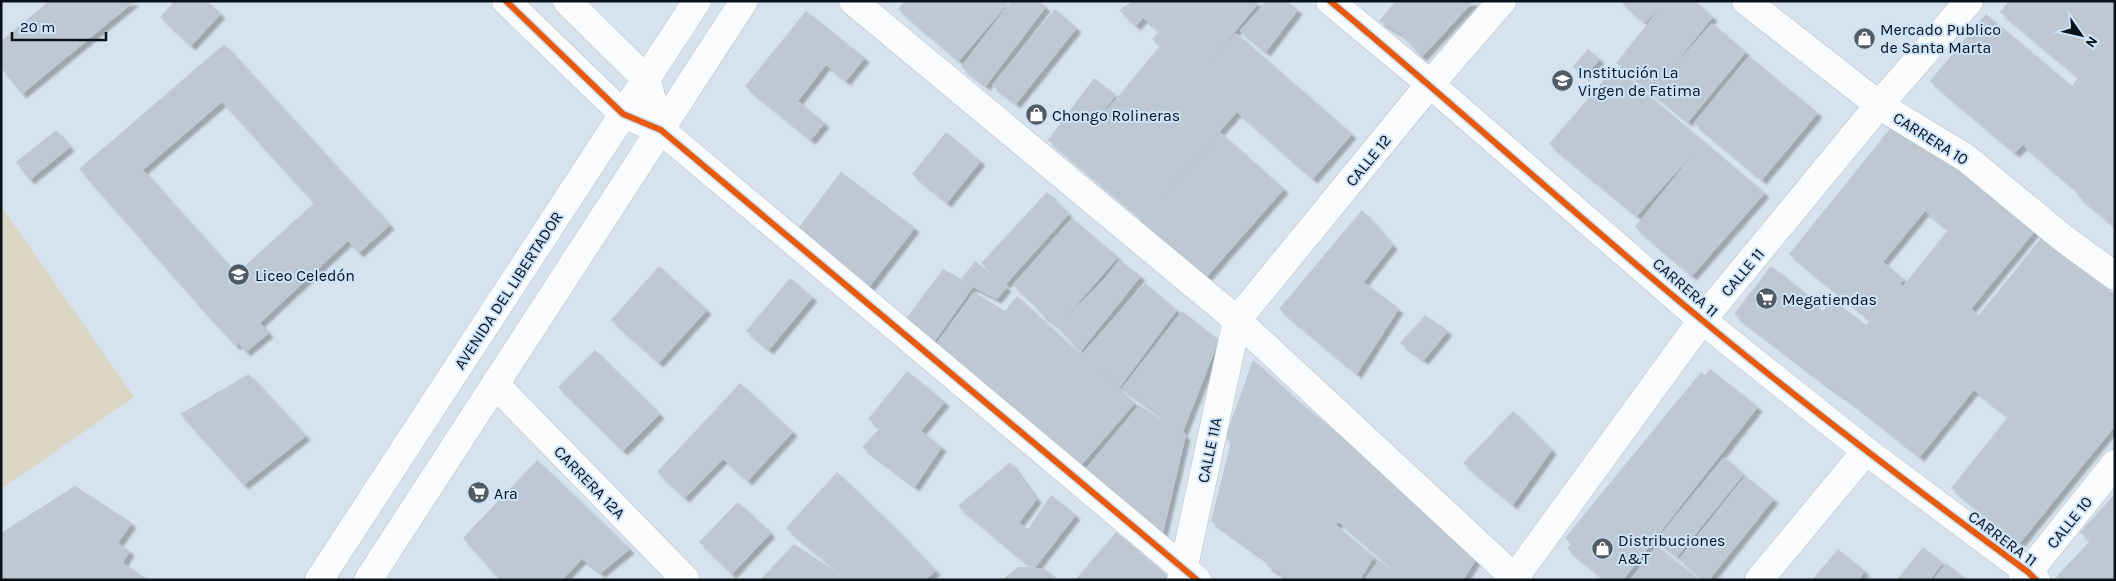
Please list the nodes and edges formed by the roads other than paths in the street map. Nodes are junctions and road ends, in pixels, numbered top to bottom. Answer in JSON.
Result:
{"nodes":[{"id":1,"x":506,"y":1,"type":"edge"},
{"id":2,"x":567,"y":1,"type":"edge"},
{"id":3,"x":697,"y":1,"type":"edge"},
{"id":4,"x":744,"y":1,"type":"edge"},
{"id":5,"x":853,"y":1,"type":"edge"},
{"id":6,"x":1330,"y":1,"type":"edge"},
{"id":7,"x":1502,"y":1,"type":"edge"},
{"id":8,"x":1746,"y":1,"type":"edge"},
{"id":9,"x":1969,"y":1,"type":"edge"},
{"id":10,"x":646,"y":79,"type":"junction"},
{"id":11,"x":1430,"y":84,"type":"junction"},
{"id":12,"x":1879,"y":105,"type":"junction"},
{"id":13,"x":623,"y":114,"type":"junction"},
{"id":14,"x":661,"y":130,"type":"junction"},
{"id":15,"x":2115,"y":276,"type":"edge"},
{"id":16,"x":1237,"y":320,"type":"junction"},
{"id":17,"x":1702,"y":320,"type":"junction"},
{"id":18,"x":495,"y":384,"type":"junction"},
{"id":19,"x":1866,"y":451,"type":"junction"},
{"id":20,"x":2115,"y":464,"type":"edge"},
{"id":21,"x":1187,"y":576,"type":"edge"},
{"id":22,"x":2029,"y":577,"type":"edge"},
{"id":23,"x":1515,"y":579,"type":"edge"},
{"id":24,"x":319,"y":580,"type":"edge"},
{"id":25,"x":368,"y":580,"type":"edge"},
{"id":26,"x":686,"y":580,"type":"edge"},
{"id":27,"x":1759,"y":580,"type":"edge"}],
"edges":[{"from":1,"to":13,"type":"street"},
{"from":2,"to":10,"type":"street"},
{"from":3,"to":10,"type":"street","name":"AVENIDA DEL LIBERTADOR"},
{"from":4,"to":14,"type":"street"},
{"from":5,"to":16,"type":"street"},
{"from":6,"to":11,"type":"street","name":"CARRERA 11"},
{"from":7,"to":11,"type":"street","name":"CALLE 12"},
{"from":8,"to":12,"type":"street","name":"CARRERA 10"},
{"from":9,"to":12,"type":"street","name":"CALLE 11"},
{"from":10,"to":13,"type":"street","name":"AVENIDA DEL LIBERTADOR"},
{"from":10,"to":14,"type":"street"},
{"from":11,"to":16,"type":"street","name":"CALLE 12"},
{"from":11,"to":17,"type":"street","name":"CARRERA 11"},
{"from":12,"to":15,"type":"street","name":"CARRERA 10"},
{"from":12,"to":17,"type":"street","name":"CALLE 11"},
{"from":13,"to":14,"type":"street"},
{"from":13,"to":24,"type":"street","name":"AVENIDA DEL LIBERTADOR"},
{"from":14,"to":18,"type":"street"},
{"from":14,"to":21,"type":"street"},
{"from":16,"to":21,"type":"street","name":"CALLE 11A"},
{"from":16,"to":23,"type":"street"},
{"from":17,"to":19,"type":"street","name":"CARRERA 11"},
{"from":17,"to":23,"type":"street","name":"CALLE 11"},
{"from":18,"to":25,"type":"street"},
{"from":18,"to":26,"type":"street","name":"CARRERA 12A"},
{"from":19,"to":22,"type":"street","name":"CARRERA 11"},
{"from":19,"to":27,"type":"street"},
{"from":20,"to":22,"type":"street","name":"CALLE 10"}]}
